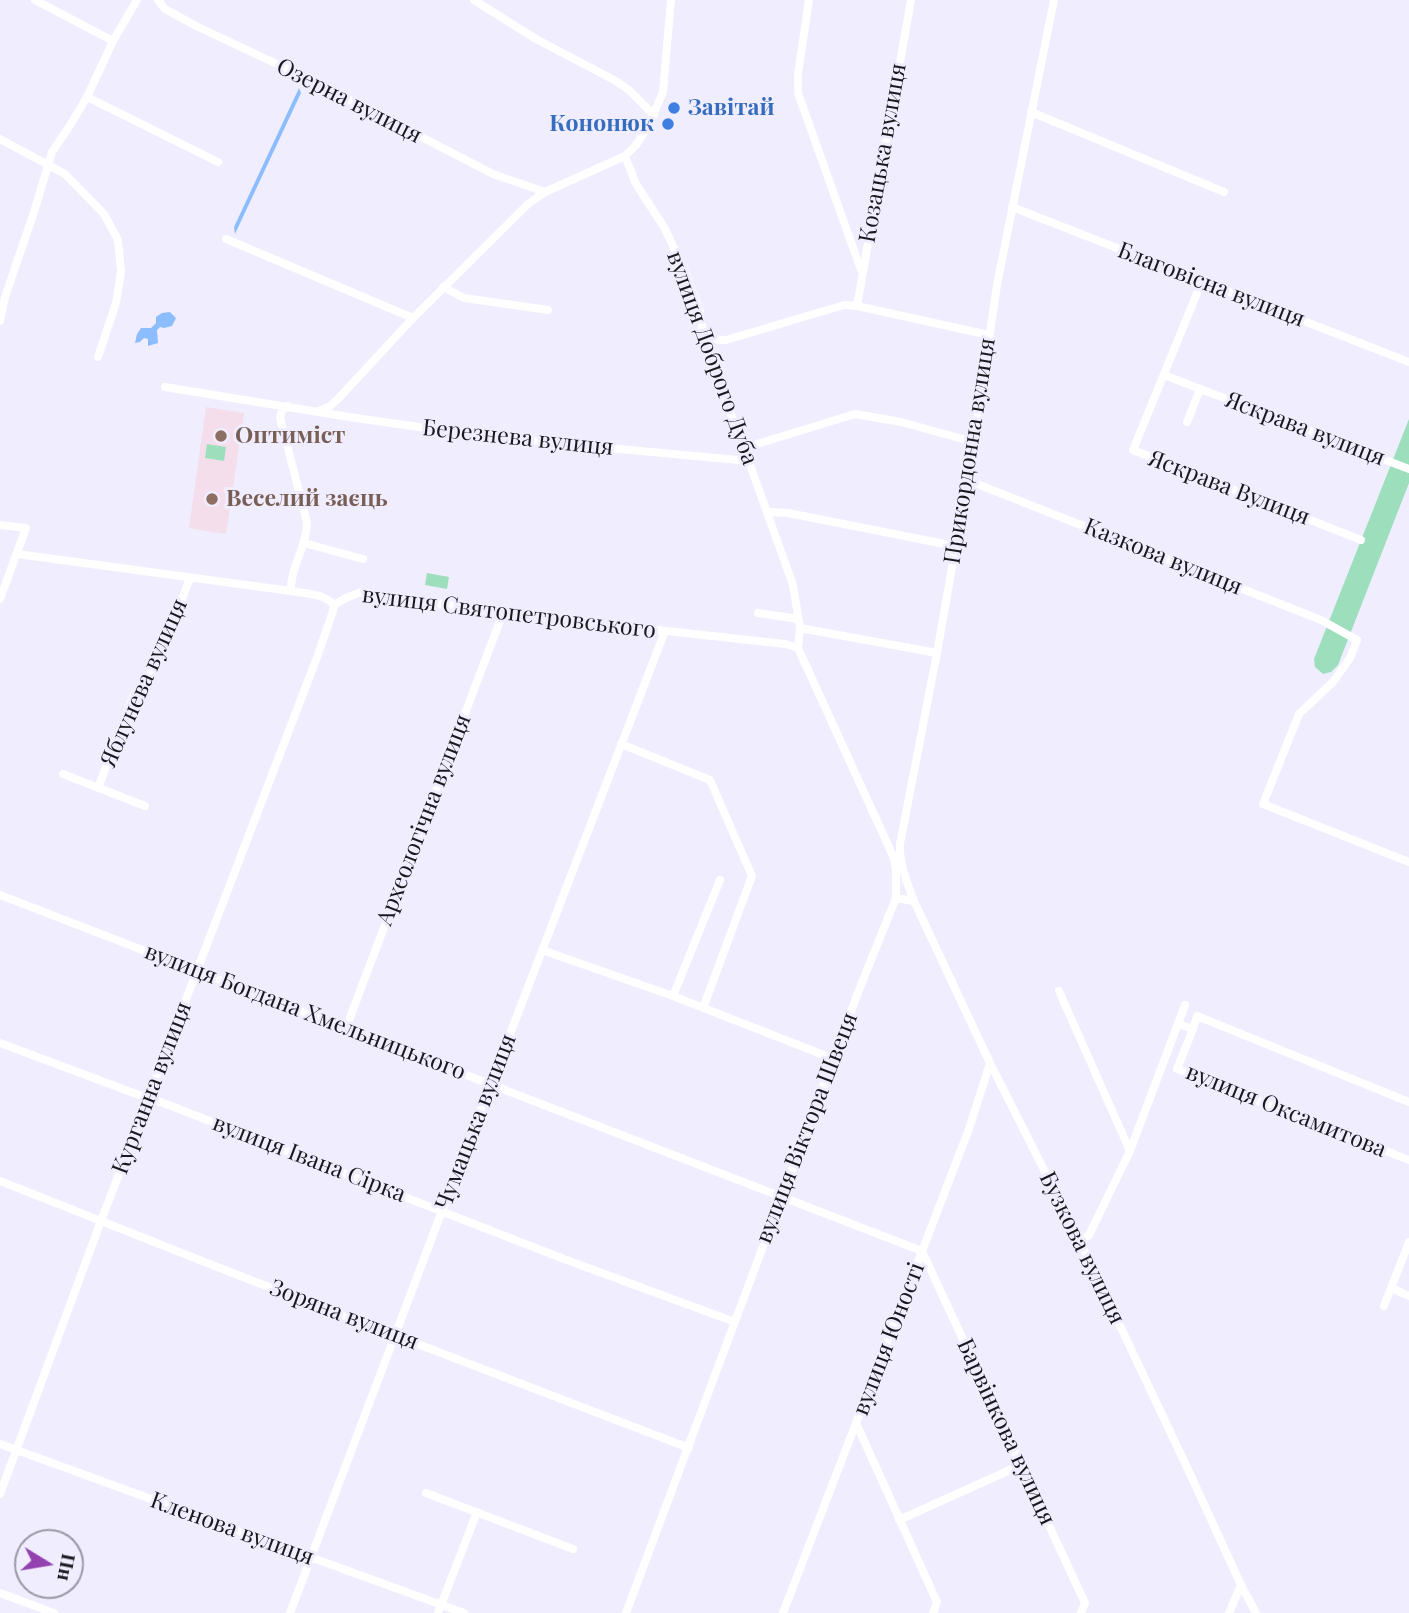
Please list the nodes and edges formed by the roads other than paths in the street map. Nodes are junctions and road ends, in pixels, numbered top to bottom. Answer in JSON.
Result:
{"nodes":[{"id":1,"x":35,"y":0,"type":"edge"},
{"id":2,"x":137,"y":0,"type":"edge"},
{"id":3,"x":158,"y":0,"type":"edge"},
{"id":4,"x":474,"y":0,"type":"edge"},
{"id":5,"x":671,"y":0,"type":"edge"},
{"id":6,"x":809,"y":0,"type":"edge"},
{"id":7,"x":911,"y":0,"type":"edge"},
{"id":8,"x":1054,"y":0,"type":"edge"},
{"id":9,"x":487,"y":4,"type":"edge"},
{"id":10,"x":113,"y":41,"type":"junction"},
{"id":11,"x":87,"y":96,"type":"junction"},
{"id":12,"x":1031,"y":112,"type":"junction"},
{"id":13,"x":654,"y":115,"type":"junction"},
{"id":14,"x":0,"y":139,"type":"edge"},
{"id":15,"x":625,"y":156,"type":"junction"},
{"id":16,"x":218,"y":162,"type":"dead end"},
{"id":17,"x":49,"y":166,"type":"junction"},
{"id":18,"x":545,"y":192,"type":"junction"},
{"id":19,"x":1224,"y":192,"type":"dead end"},
{"id":20,"x":1012,"y":207,"type":"junction"},
{"id":21,"x":226,"y":239,"type":"dead end"},
{"id":22,"x":862,"y":272,"type":"junction"},
{"id":23,"x":1202,"y":281,"type":"junction"},
{"id":24,"x":443,"y":287,"type":"junction"},
{"id":25,"x":856,"y":306,"type":"junction"},
{"id":26,"x":548,"y":310,"type":"dead end"},
{"id":27,"x":413,"y":318,"type":"junction"},
{"id":28,"x":0,"y":321,"type":"edge"},
{"id":29,"x":989,"y":335,"type":"junction"},
{"id":30,"x":704,"y":340,"type":"junction"},
{"id":31,"x":98,"y":357,"type":"dead end"},
{"id":32,"x":1409,"y":362,"type":"edge"},
{"id":33,"x":1164,"y":375,"type":"junction"},
{"id":34,"x":165,"y":387,"type":"dead end"},
{"id":35,"x":1200,"y":389,"type":"junction"},
{"id":36,"x":288,"y":406,"type":"junction"},
{"id":37,"x":318,"y":411,"type":"junction"},
{"id":38,"x":1187,"y":422,"type":"dead end"},
{"id":39,"x":974,"y":442,"type":"junction"},
{"id":40,"x":744,"y":448,"type":"junction"},
{"id":41,"x":749,"y":461,"type":"junction"},
{"id":42,"x":1409,"y":469,"type":"edge"},
{"id":43,"x":967,"y":480,"type":"junction"},
{"id":44,"x":768,"y":512,"type":"junction"},
{"id":45,"x":0,"y":525,"type":"edge"},
{"id":46,"x":1361,"y":540,"type":"dead end"},
{"id":47,"x":304,"y":543,"type":"junction"},
{"id":48,"x":955,"y":547,"type":"junction"},
{"id":49,"x":17,"y":554,"type":"junction"},
{"id":50,"x":363,"y":559,"type":"dead end"},
{"id":51,"x":190,"y":578,"type":"junction"},
{"id":52,"x":291,"y":591,"type":"junction"},
{"id":53,"x":0,"y":598,"type":"edge"},
{"id":54,"x":334,"y":605,"type":"junction"},
{"id":55,"x":503,"y":613,"type":"junction"},
{"id":56,"x":758,"y":613,"type":"dead end"},
{"id":57,"x":798,"y":619,"type":"junction"},
{"id":58,"x":800,"y":628,"type":"junction"},
{"id":59,"x":665,"y":631,"type":"junction"},
{"id":60,"x":798,"y":648,"type":"junction"},
{"id":61,"x":937,"y":653,"type":"junction"},
{"id":62,"x":621,"y":744,"type":"junction"},
{"id":63,"x":63,"y":774,"type":"dead end"},
{"id":64,"x":98,"y":788,"type":"junction"},
{"id":65,"x":145,"y":806,"type":"dead end"},
{"id":66,"x":1409,"y":862,"type":"edge"},
{"id":67,"x":720,"y":880,"type":"dead end"},
{"id":68,"x":0,"y":895,"type":"edge"},
{"id":69,"x":896,"y":898,"type":"junction"},
{"id":70,"x":914,"y":901,"type":"junction"},
{"id":71,"x":542,"y":950,"type":"junction"},
{"id":72,"x":198,"y":971,"type":"junction"},
{"id":73,"x":1059,"y":991,"type":"dead end"},
{"id":74,"x":673,"y":996,"type":"junction"},
{"id":75,"x":1185,"y":1005,"type":"dead end"},
{"id":76,"x":703,"y":1008,"type":"junction"},
{"id":77,"x":1178,"y":1024,"type":"junction"},
{"id":78,"x":346,"y":1028,"type":"junction"},
{"id":79,"x":1193,"y":1028,"type":"junction"},
{"id":80,"x":0,"y":1043,"type":"edge"},
{"id":81,"x":834,"y":1059,"type":"junction"},
{"id":82,"x":990,"y":1063,"type":"junction"},
{"id":83,"x":491,"y":1084,"type":"junction"},
{"id":84,"x":148,"y":1097,"type":"junction"},
{"id":85,"x":1409,"y":1102,"type":"edge"},
{"id":86,"x":1130,"y":1152,"type":"junction"},
{"id":87,"x":1409,"y":1160,"type":"edge"},
{"id":88,"x":0,"y":1181,"type":"edge"},
{"id":89,"x":782,"y":1197,"type":"junction"},
{"id":90,"x":442,"y":1211,"type":"junction"},
{"id":91,"x":101,"y":1221,"type":"junction"},
{"id":92,"x":1080,"y":1241,"type":"junction"},
{"id":93,"x":1409,"y":1244,"type":"edge"},
{"id":94,"x":922,"y":1251,"type":"junction"},
{"id":95,"x":1391,"y":1288,"type":"junction"},
{"id":96,"x":1409,"y":1296,"type":"edge"},
{"id":97,"x":1384,"y":1306,"type":"dead end"},
{"id":98,"x":734,"y":1322,"type":"junction"},
{"id":99,"x":395,"y":1335,"type":"junction"},
{"id":100,"x":856,"y":1423,"type":"junction"},
{"id":101,"x":0,"y":1444,"type":"edge"},
{"id":102,"x":689,"y":1448,"type":"junction"},
{"id":103,"x":17,"y":1450,"type":"junction"},
{"id":104,"x":1021,"y":1465,"type":"junction"},
{"id":105,"x":426,"y":1493,"type":"dead end"},
{"id":106,"x":0,"y":1494,"type":"edge"},
{"id":107,"x":477,"y":1512,"type":"junction"},
{"id":108,"x":899,"y":1520,"type":"junction"},
{"id":109,"x":573,"y":1549,"type":"dead end"},
{"id":110,"x":311,"y":1556,"type":"junction"},
{"id":111,"x":1241,"y":1585,"type":"junction"},
{"id":112,"x":0,"y":1593,"type":"edge"},
{"id":113,"x":440,"y":1609,"type":"edge"},
{"id":114,"x":54,"y":1613,"type":"edge"},
{"id":115,"x":290,"y":1613,"type":"edge"},
{"id":116,"x":464,"y":1613,"type":"edge"},
{"id":117,"x":626,"y":1613,"type":"edge"},
{"id":118,"x":783,"y":1613,"type":"edge"},
{"id":119,"x":933,"y":1613,"type":"edge"},
{"id":120,"x":1081,"y":1613,"type":"edge"},
{"id":121,"x":1229,"y":1613,"type":"edge"},
{"id":122,"x":1256,"y":1613,"type":"edge"}],
"edges":[{"from":1,"to":10,"type":"street"},
{"from":2,"to":10,"type":"street"},
{"from":3,"to":18,"type":"street","name":"Озерна вулиця"},
{"from":4,"to":9,"type":"street"},
{"from":5,"to":13,"type":"street"},
{"from":6,"to":22,"type":"street"},
{"from":7,"to":22,"type":"street","name":"Козацька вулиця"},
{"from":8,"to":12,"type":"street","name":"Прикордонна вулиця"},
{"from":9,"to":13,"type":"street"},
{"from":10,"to":11,"type":"street"},
{"from":11,"to":16,"type":"street"},
{"from":11,"to":17,"type":"street"},
{"from":12,"to":19,"type":"street"},
{"from":12,"to":20,"type":"street","name":"Прикордонна вулиця"},
{"from":13,"to":15,"type":"street"},
{"from":14,"to":17,"type":"street"},
{"from":15,"to":18,"type":"street"},
{"from":15,"to":30,"type":"street","name":"вулиця Доброго Дуба"},
{"from":17,"to":28,"type":"street"},
{"from":17,"to":31,"type":"street"},
{"from":18,"to":24,"type":"street"},
{"from":20,"to":23,"type":"street","name":"Благовісна вулиця"},
{"from":20,"to":29,"type":"street","name":"Прикордонна вулиця"},
{"from":21,"to":27,"type":"street"},
{"from":22,"to":25,"type":"street","name":"Козацька вулиця"},
{"from":23,"to":32,"type":"street","name":"Благовісна вулиця"},
{"from":23,"to":33,"type":"street"},
{"from":24,"to":26,"type":"street"},
{"from":24,"to":27,"type":"street"},
{"from":25,"to":29,"type":"street"},
{"from":25,"to":30,"type":"street"},
{"from":27,"to":37,"type":"street"},
{"from":29,"to":39,"type":"street","name":"Прикордонна вулиця"},
{"from":30,"to":40,"type":"street","name":"вулиця Доброго Дуба"},
{"from":33,"to":35,"type":"street","name":"Яскрава вулиця"},
{"from":33,"to":46,"type":"street","name":"Яскрава Вулиця"},
{"from":34,"to":36,"type":"street","name":"Березнева вулиця"},
{"from":35,"to":38,"type":"street","name":"Яскрава вулиця"},
{"from":35,"to":42,"type":"street","name":"Яскрава вулиця"},
{"from":36,"to":37,"type":"street","name":"Березнева вулиця"},
{"from":36,"to":47,"type":"street"},
{"from":37,"to":41,"type":"street","name":"Березнева вулиця"},
{"from":39,"to":40,"type":"street"},
{"from":39,"to":43,"type":"street","name":"Прикордонна вулиця"},
{"from":40,"to":41,"type":"street","name":"вулиця Доброго Дуба"},
{"from":41,"to":44,"type":"street","name":"вулиця Доброго Дуба"},
{"from":43,"to":48,"type":"street","name":"Прикордонна вулиця"},
{"from":43,"to":66,"type":"street","name":"Казкова вулиця"},
{"from":44,"to":48,"type":"street"},
{"from":44,"to":57,"type":"street","name":"вулиця Доброго Дуба"},
{"from":45,"to":49,"type":"street"},
{"from":47,"to":50,"type":"street"},
{"from":47,"to":52,"type":"street"},
{"from":48,"to":61,"type":"street","name":"Прикордонна вулиця"},
{"from":49,"to":51,"type":"street","name":"вулиця Святопетровського"},
{"from":49,"to":53,"type":"street"},
{"from":51,"to":52,"type":"street","name":"вулиця Святопетровського"},
{"from":51,"to":64,"type":"street","name":"Яблунева вулиця"},
{"from":52,"to":54,"type":"street","name":"вулиця Святопетровського"},
{"from":54,"to":55,"type":"street","name":"вулиця Святопетровського"},
{"from":54,"to":72,"type":"street","name":"Курганна вулиця"},
{"from":55,"to":59,"type":"street","name":"вулиця Святопетровського"},
{"from":55,"to":78,"type":"street","name":"Археологічна вулиця"},
{"from":56,"to":57,"type":"street"},
{"from":57,"to":58,"type":"street","name":"вулиця Доброго Дуба"},
{"from":58,"to":60,"type":"street","name":"вулиця Доброго Дуба"},
{"from":58,"to":61,"type":"street"},
{"from":59,"to":60,"type":"street","name":"вулиця Святопетровського"},
{"from":59,"to":62,"type":"street","name":"Чумацька вулиця"},
{"from":60,"to":69,"type":"street","name":"вулиця Віктора Швеця"},
{"from":61,"to":70,"type":"street","name":"Прикордонна вулиця"},
{"from":62,"to":71,"type":"street","name":"Чумацька вулиця"},
{"from":62,"to":76,"type":"street"},
{"from":63,"to":64,"type":"street","name":"Яблунева вулиця"},
{"from":64,"to":65,"type":"street","name":"Яблунева вулиця"},
{"from":67,"to":74,"type":"street"},
{"from":68,"to":72,"type":"street","name":"вулиця Богдана Хмельницького"},
{"from":69,"to":70,"type":"street"},
{"from":69,"to":81,"type":"street","name":"вулиця Віктора Швеця"},
{"from":70,"to":82,"type":"street","name":"Бузкова вулиця"},
{"from":71,"to":74,"type":"street"},
{"from":71,"to":83,"type":"street","name":"Чумацька вулиця"},
{"from":72,"to":78,"type":"street","name":"вулиця Богдана Хмельницького"},
{"from":72,"to":84,"type":"street","name":"Курганна вулиця"},
{"from":73,"to":86,"type":"street"},
{"from":74,"to":76,"type":"street"},
{"from":75,"to":77,"type":"street"},
{"from":76,"to":81,"type":"street"},
{"from":77,"to":79,"type":"street","name":"вулиця Оксамитова"},
{"from":77,"to":86,"type":"street"},
{"from":78,"to":83,"type":"street","name":"вулиця Богдана Хмельницького"},
{"from":79,"to":85,"type":"street"},
{"from":79,"to":87,"type":"street","name":"вулиця Оксамитова"},
{"from":80,"to":84,"type":"street","name":"вулиця Івана Сірка"},
{"from":81,"to":89,"type":"street","name":"вулиця Віктора Швеця"},
{"from":82,"to":92,"type":"street","name":"Бузкова вулиця"},
{"from":82,"to":94,"type":"street","name":"вулиця Юності"},
{"from":83,"to":89,"type":"street","name":"вулиця Богдана Хмельницького"},
{"from":83,"to":90,"type":"street","name":"Чумацька вулиця"},
{"from":84,"to":90,"type":"street","name":"вулиця Івана Сірка"},
{"from":84,"to":91,"type":"street","name":"Курганна вулиця"},
{"from":86,"to":92,"type":"street"},
{"from":88,"to":91,"type":"street","name":"Зоряна вулиця"},
{"from":89,"to":94,"type":"street","name":"вулиця Богдана Хмельницького"},
{"from":89,"to":98,"type":"street","name":"вулиця Віктора Швеця"},
{"from":90,"to":98,"type":"street","name":"вулиця Івана Сірка"},
{"from":90,"to":99,"type":"street","name":"Чумацька вулиця"},
{"from":91,"to":99,"type":"street","name":"Зоряна вулиця"},
{"from":91,"to":103,"type":"street","name":"Курганна вулиця"},
{"from":92,"to":111,"type":"street","name":"Бузкова вулиця"},
{"from":93,"to":95,"type":"street"},
{"from":94,"to":100,"type":"street","name":"вулиця Юності"},
{"from":94,"to":104,"type":"street","name":"Барвінкова вулиця"},
{"from":95,"to":96,"type":"street"},
{"from":95,"to":97,"type":"street"},
{"from":98,"to":102,"type":"street","name":"вулиця Віктора Швеця"},
{"from":99,"to":102,"type":"street","name":"Зоряна вулиця"},
{"from":99,"to":110,"type":"street","name":"Чумацька вулиця"},
{"from":100,"to":108,"type":"street"},
{"from":100,"to":118,"type":"street","name":"вулиця Юності"},
{"from":101,"to":103,"type":"street","name":"Кленова вулиця"},
{"from":102,"to":117,"type":"street","name":"вулиця Віктора Швеця"},
{"from":103,"to":106,"type":"street","name":"Курганна вулиця"},
{"from":103,"to":110,"type":"street","name":"Кленова вулиця"},
{"from":104,"to":108,"type":"street"},
{"from":104,"to":120,"type":"street","name":"Барвінкова вулиця"},
{"from":105,"to":107,"type":"street"},
{"from":107,"to":109,"type":"street"},
{"from":107,"to":113,"type":"street"},
{"from":108,"to":119,"type":"street"},
{"from":110,"to":113,"type":"street","name":"Кленова вулиця"},
{"from":110,"to":115,"type":"street","name":"Чумацька вулиця"},
{"from":111,"to":121,"type":"street"},
{"from":111,"to":122,"type":"street","name":"Бузкова вулиця"},
{"from":112,"to":114,"type":"street"},
{"from":113,"to":116,"type":"street","name":"Кленова вулиця"}]}
